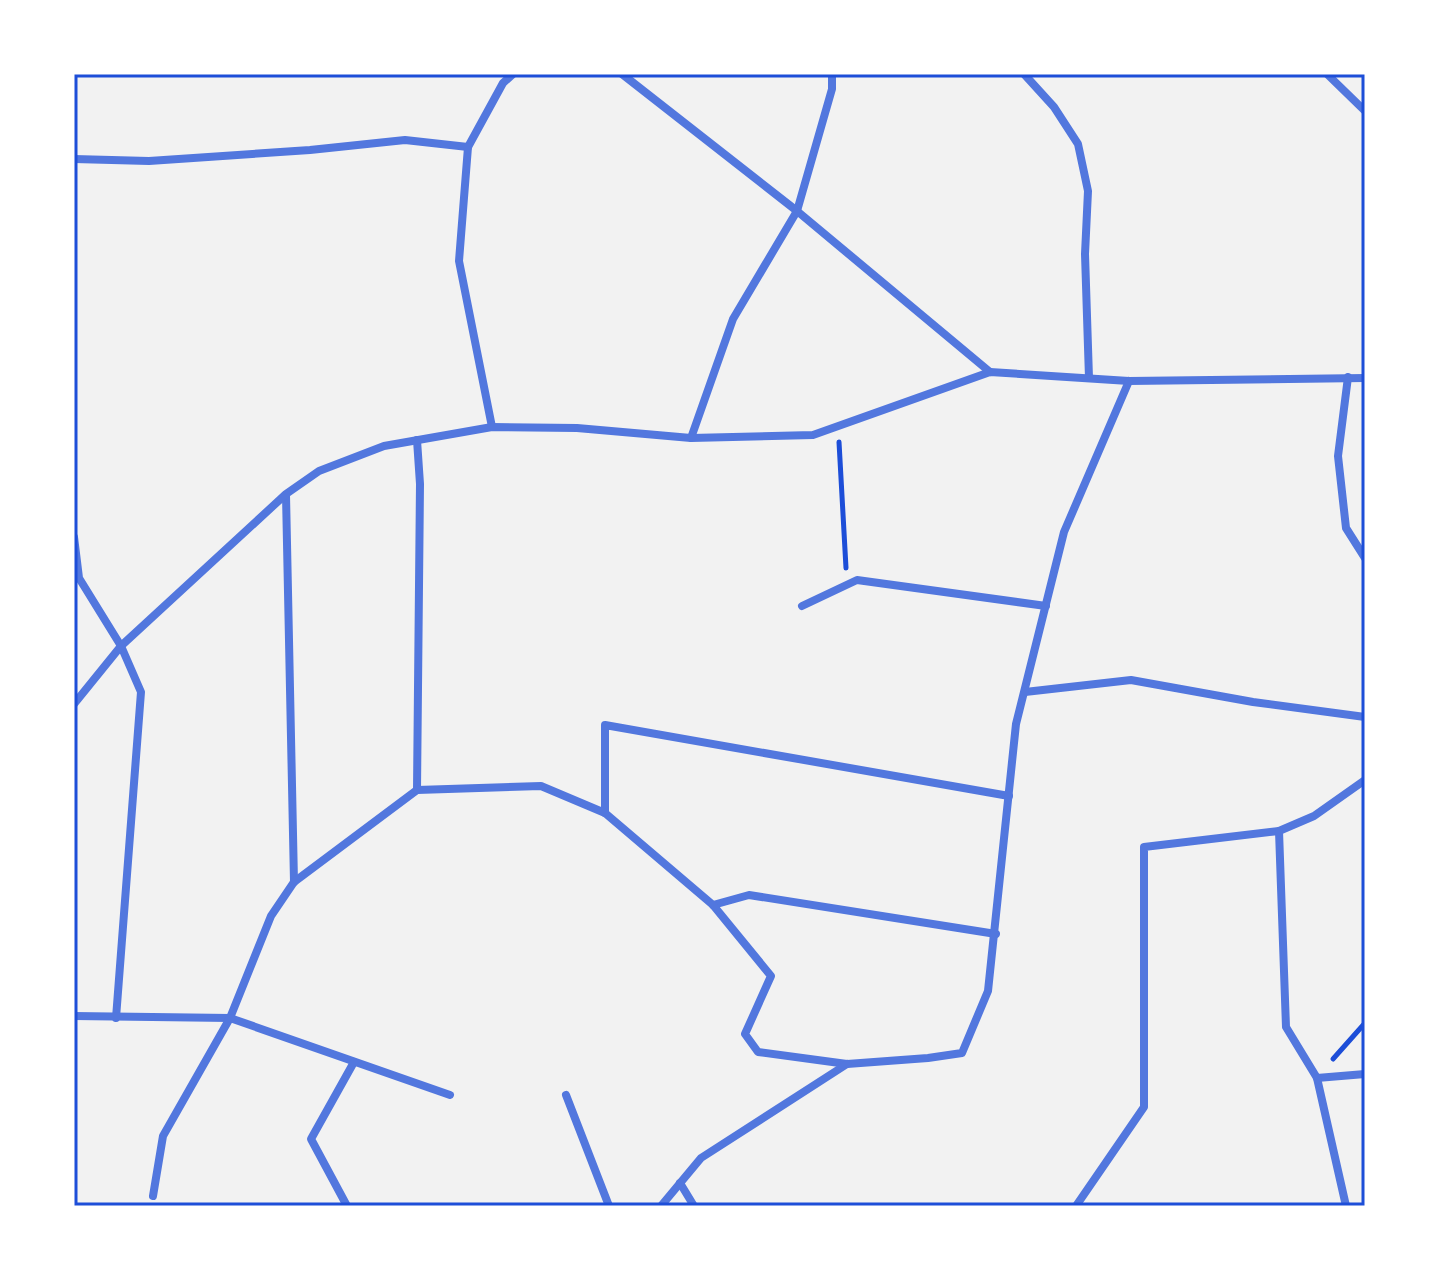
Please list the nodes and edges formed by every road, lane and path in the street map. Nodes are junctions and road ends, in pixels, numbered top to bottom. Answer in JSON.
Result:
{"nodes":[{"id":1,"x":513,"y":74,"type":"edge"},
{"id":2,"x":622,"y":74,"type":"edge"},
{"id":3,"x":832,"y":74,"type":"edge"},
{"id":4,"x":1024,"y":74,"type":"edge"},
{"id":5,"x":1327,"y":74,"type":"edge"},
{"id":6,"x":1365,"y":111,"type":"edge"},
{"id":7,"x":468,"y":147,"type":"junction"},
{"id":8,"x":74,"y":159,"type":"edge"},
{"id":9,"x":797,"y":211,"type":"junction"},
{"id":10,"x":990,"y":372,"type":"junction"},
{"id":11,"x":1348,"y":377,"type":"junction"},
{"id":12,"x":1089,"y":378,"type":"junction"},
{"id":13,"x":1365,"y":378,"type":"edge"},
{"id":14,"x":1129,"y":381,"type":"junction"},
{"id":15,"x":838,"y":426,"type":"junction"},
{"id":16,"x":492,"y":427,"type":"junction"},
{"id":17,"x":691,"y":438,"type":"junction"},
{"id":18,"x":417,"y":440,"type":"junction"},
{"id":19,"x":286,"y":494,"type":"junction"},
{"id":20,"x":74,"y":537,"type":"edge"},
{"id":21,"x":1365,"y":558,"type":"edge"},
{"id":22,"x":857,"y":580,"type":"junction"},
{"id":23,"x":802,"y":606,"type":"dead end"},
{"id":24,"x":1046,"y":606,"type":"junction"},
{"id":25,"x":121,"y":646,"type":"junction"},
{"id":26,"x":1025,"y":692,"type":"junction"},
{"id":27,"x":74,"y":704,"type":"edge"},
{"id":28,"x":1365,"y":717,"type":"edge"},
{"id":29,"x":1365,"y":780,"type":"edge"},
{"id":30,"x":417,"y":790,"type":"junction"},
{"id":31,"x":1009,"y":796,"type":"junction"},
{"id":32,"x":605,"y":813,"type":"junction"},
{"id":33,"x":1279,"y":831,"type":"junction"},
{"id":34,"x":294,"y":882,"type":"junction"},
{"id":35,"x":713,"y":905,"type":"junction"},
{"id":36,"x":996,"y":934,"type":"junction"},
{"id":37,"x":74,"y":1016,"type":"edge"},
{"id":38,"x":116,"y":1018,"type":"junction"},
{"id":39,"x":230,"y":1018,"type":"junction"},
{"id":40,"x":1365,"y":1023,"type":"edge"},
{"id":41,"x":354,"y":1062,"type":"junction"},
{"id":42,"x":847,"y":1064,"type":"junction"},
{"id":43,"x":1365,"y":1074,"type":"edge"},
{"id":44,"x":1317,"y":1078,"type":"junction"},
{"id":45,"x":450,"y":1095,"type":"dead end"},
{"id":46,"x":566,"y":1095,"type":"dead end"},
{"id":47,"x":680,"y":1183,"type":"junction"},
{"id":48,"x":153,"y":1196,"type":"dead end"},
{"id":49,"x":347,"y":1206,"type":"edge"},
{"id":50,"x":609,"y":1206,"type":"edge"},
{"id":51,"x":661,"y":1206,"type":"edge"},
{"id":52,"x":694,"y":1206,"type":"edge"},
{"id":53,"x":1076,"y":1206,"type":"edge"},
{"id":54,"x":1346,"y":1206,"type":"edge"}],
"edges":[{"from":1,"to":7,"type":"street"},
{"from":2,"to":9,"type":"street"},
{"from":3,"to":9,"type":"street"},
{"from":4,"to":12,"type":"street"},
{"from":5,"to":6,"type":"street"},
{"from":7,"to":8,"type":"street"},
{"from":7,"to":16,"type":"street"},
{"from":9,"to":10,"type":"street"},
{"from":9,"to":17,"type":"street"},
{"from":10,"to":12,"type":"street"},
{"from":10,"to":15,"type":"street"},
{"from":11,"to":13,"type":"street"},
{"from":11,"to":14,"type":"street"},
{"from":11,"to":21,"type":"street"},
{"from":12,"to":14,"type":"street"},
{"from":14,"to":24,"type":"street"},
{"from":15,"to":17,"type":"street"},
{"from":15,"to":22,"type":"path"},
{"from":16,"to":17,"type":"street"},
{"from":16,"to":18,"type":"street"},
{"from":18,"to":19,"type":"street"},
{"from":18,"to":30,"type":"street"},
{"from":19,"to":25,"type":"street"},
{"from":19,"to":34,"type":"street"},
{"from":20,"to":25,"type":"street"},
{"from":22,"to":23,"type":"street"},
{"from":22,"to":24,"type":"street"},
{"from":24,"to":26,"type":"street"},
{"from":25,"to":27,"type":"street"},
{"from":25,"to":38,"type":"street"},
{"from":26,"to":28,"type":"street"},
{"from":26,"to":31,"type":"street"},
{"from":29,"to":33,"type":"street"},
{"from":30,"to":32,"type":"street"},
{"from":30,"to":34,"type":"street"},
{"from":31,"to":32,"type":"street"},
{"from":31,"to":36,"type":"street"},
{"from":32,"to":35,"type":"street"},
{"from":33,"to":44,"type":"street"},
{"from":33,"to":53,"type":"street"},
{"from":34,"to":39,"type":"street"},
{"from":35,"to":36,"type":"street"},
{"from":35,"to":42,"type":"street"},
{"from":36,"to":42,"type":"street"},
{"from":37,"to":38,"type":"street"},
{"from":38,"to":39,"type":"street"},
{"from":39,"to":41,"type":"street"},
{"from":39,"to":48,"type":"street"},
{"from":40,"to":44,"type":"path"},
{"from":41,"to":45,"type":"street"},
{"from":41,"to":49,"type":"street"},
{"from":42,"to":47,"type":"street"},
{"from":43,"to":44,"type":"street"},
{"from":44,"to":54,"type":"street"},
{"from":46,"to":50,"type":"street"},
{"from":47,"to":51,"type":"street"},
{"from":47,"to":52,"type":"street"}]}
